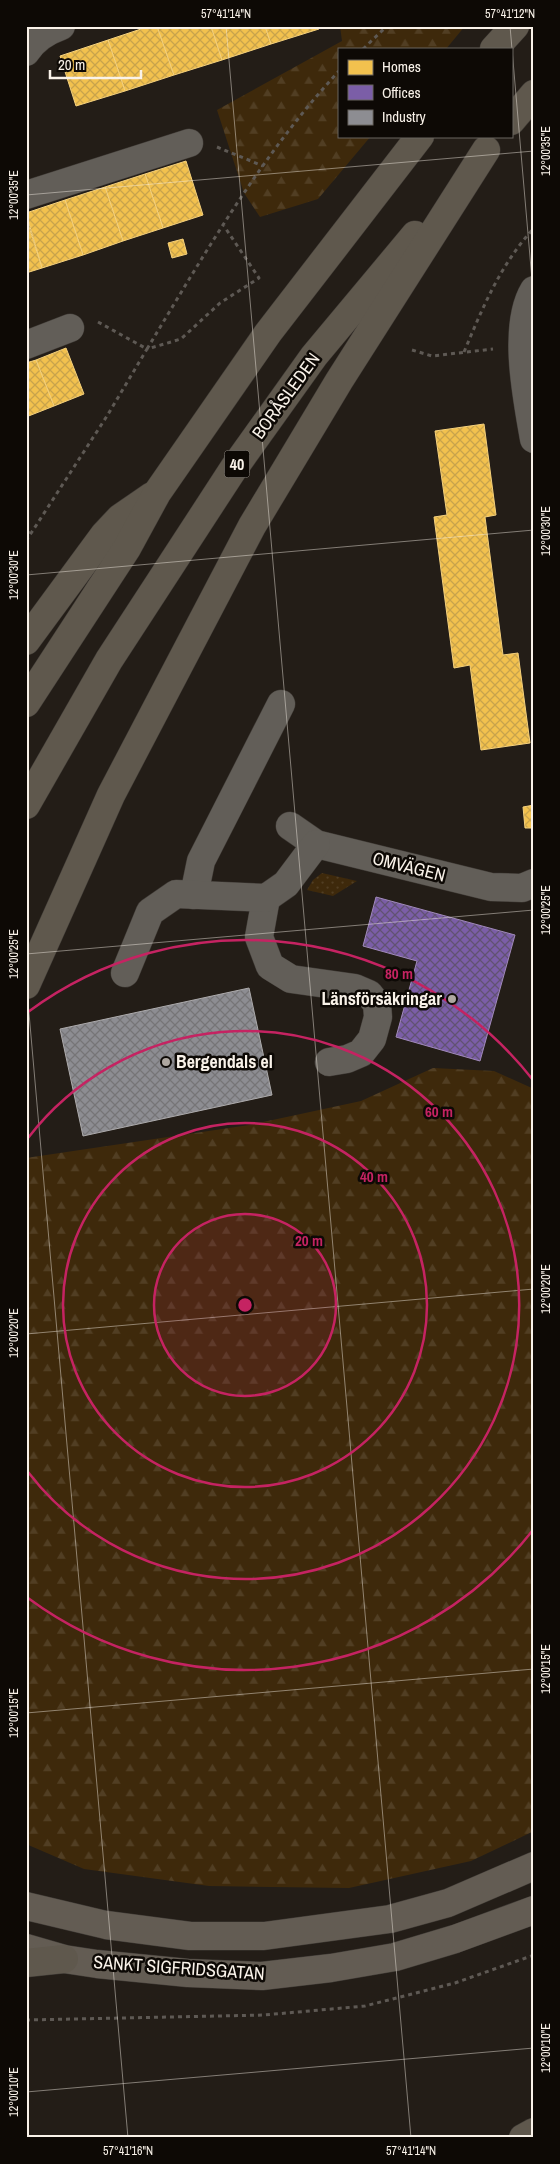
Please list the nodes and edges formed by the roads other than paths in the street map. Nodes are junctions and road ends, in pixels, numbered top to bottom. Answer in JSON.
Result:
{"nodes":[{"id":1,"x":61,"y":26,"type":"edge"},
{"id":2,"x":515,"y":26,"type":"edge"},
{"id":3,"x":495,"y":48,"type":"edge"},
{"id":4,"x":26,"y":52,"type":"edge"},
{"id":5,"x":534,"y":94,"type":"edge"},
{"id":6,"x":512,"y":119,"type":"edge"},
{"id":7,"x":418,"y":138,"type":"edge"},
{"id":8,"x":189,"y":143,"type":"road end"},
{"id":9,"x":492,"y":143,"type":"edge"},
{"id":10,"x":26,"y":195,"type":"edge"},
{"id":11,"x":534,"y":290,"type":"edge"},
{"id":12,"x":70,"y":328,"type":"road end"},
{"id":13,"x":26,"y":345,"type":"edge"},
{"id":14,"x":534,"y":439,"type":"edge"},
{"id":15,"x":157,"y":493,"type":"junction"},
{"id":16,"x":26,"y":641,"type":"edge"},
{"id":17,"x":26,"y":703,"type":"edge"},
{"id":18,"x":281,"y":704,"type":"dead end"},
{"id":19,"x":26,"y":805,"type":"edge"},
{"id":20,"x":290,"y":826,"type":"dead end"},
{"id":21,"x":316,"y":844,"type":"junction"},
{"id":22,"x":534,"y":883,"type":"edge"},
{"id":23,"x":194,"y":895,"type":"junction"},
{"id":24,"x":266,"y":898,"type":"junction"},
{"id":25,"x":124,"y":973,"type":"dead end"},
{"id":26,"x":26,"y":985,"type":"edge"},
{"id":27,"x":329,"y":1062,"type":"dead end"},
{"id":28,"x":534,"y":1866,"type":"edge"},
{"id":29,"x":26,"y":1906,"type":"edge"},
{"id":30,"x":534,"y":1910,"type":"edge"},
{"id":31,"x":26,"y":1948,"type":"edge"},
{"id":32,"x":64,"y":1960,"type":"junction"},
{"id":33,"x":26,"y":1963,"type":"edge"},
{"id":34,"x":534,"y":2132,"type":"edge"},
{"id":35,"x":523,"y":2138,"type":"edge"}],
"edges":[{"from":1,"to":4,"type":"street"},
{"from":2,"to":3,"type":"highway"},
{"from":5,"to":6,"type":"highway"},
{"from":7,"to":15,"type":"highway"},
{"from":8,"to":10,"type":"street"},
{"from":9,"to":19,"type":"highway","name":"BORÅSLEDEN","number":"40"},
{"from":9,"to":26,"type":"highway"},
{"from":11,"to":14,"type":"street"},
{"from":12,"to":13,"type":"street"},
{"from":15,"to":16,"type":"highway"},
{"from":15,"to":17,"type":"highway"},
{"from":18,"to":23,"type":"street"},
{"from":20,"to":21,"type":"street","name":"OMVÄGEN"},
{"from":21,"to":22,"type":"street","name":"OMVÄGEN"},
{"from":21,"to":24,"type":"street"},
{"from":23,"to":24,"type":"street"},
{"from":23,"to":25,"type":"street"},
{"from":24,"to":27,"type":"street"},
{"from":28,"to":29,"type":"main road","name":"SANKT SIGFRIDSGATAN"},
{"from":30,"to":32,"type":"main road","name":"SANKT SIGFRIDSGATAN"},
{"from":31,"to":32,"type":"main road","name":"SANKT SIGFRIDSGATAN"},
{"from":32,"to":33,"type":"highway"},
{"from":34,"to":35,"type":"highway"}]}
